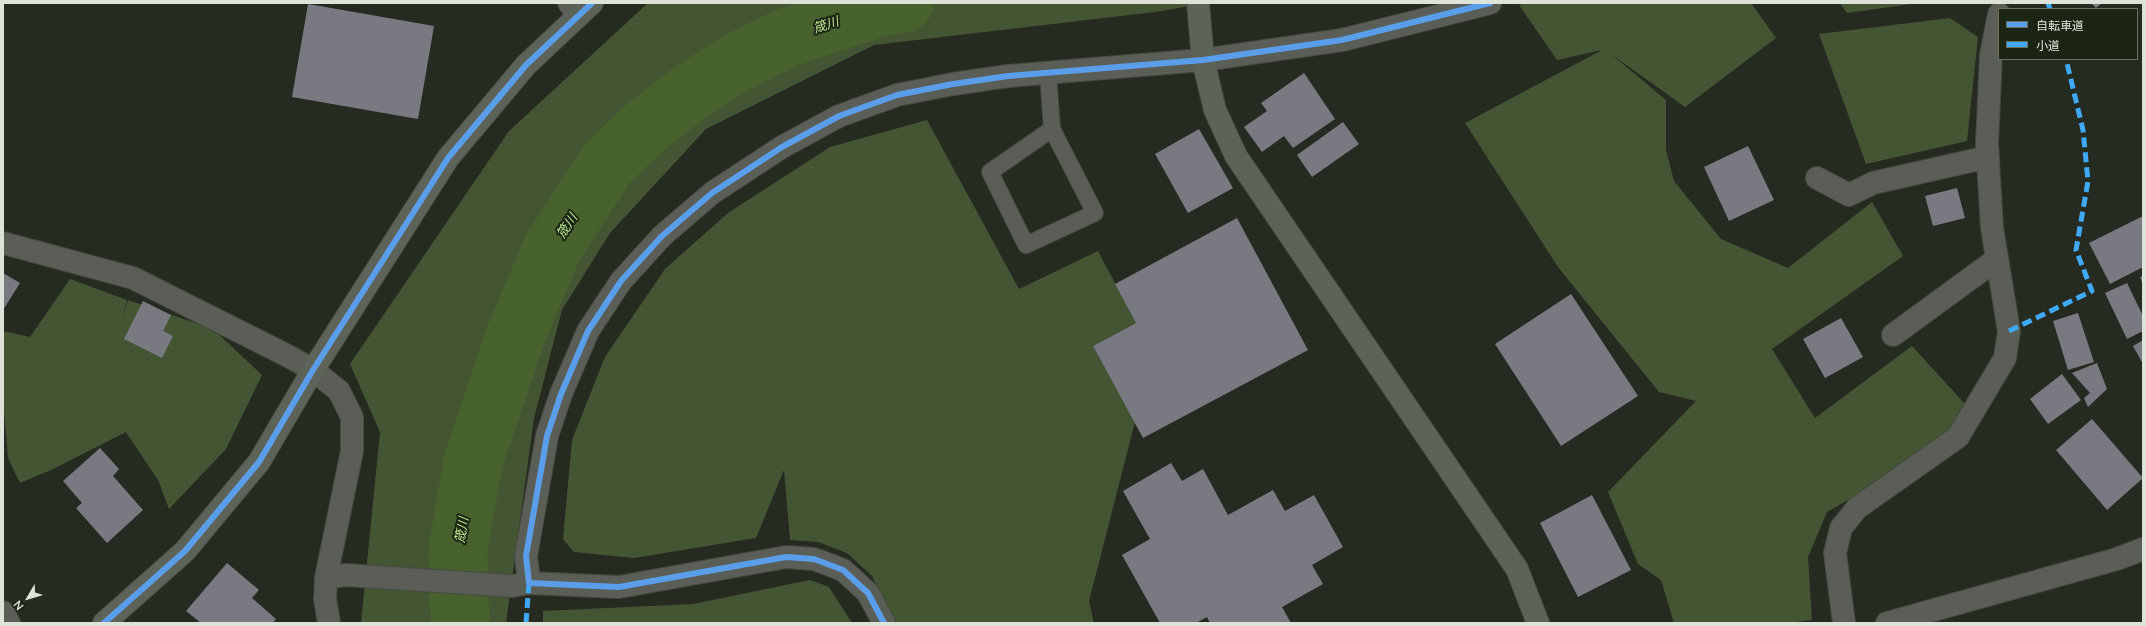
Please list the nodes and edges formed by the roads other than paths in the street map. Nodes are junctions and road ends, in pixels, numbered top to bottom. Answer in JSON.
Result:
{"nodes":[{"id":1,"x":1198,"y":3,"type":"edge"},
{"id":2,"x":1490,"y":3,"type":"edge"},
{"id":3,"x":580,"y":7,"type":"edge"},
{"id":4,"x":1998,"y":19,"type":"edge"},
{"id":5,"x":1203,"y":60,"type":"junction"},
{"id":6,"x":1048,"y":73,"type":"junction"},
{"id":7,"x":1052,"y":129,"type":"junction"},
{"id":8,"x":1988,"y":157,"type":"junction"},
{"id":9,"x":1817,"y":178,"type":"dead end"},
{"id":10,"x":3,"y":243,"type":"edge"},
{"id":11,"x":1997,"y":259,"type":"junction"},
{"id":12,"x":1893,"y":335,"type":"dead end"},
{"id":13,"x":313,"y":370,"type":"junction"},
{"id":14,"x":2143,"y":549,"type":"edge"},
{"id":15,"x":336,"y":577,"type":"junction"},
{"id":16,"x":520,"y":585,"type":"junction"},
{"id":17,"x":3,"y":612,"type":"edge"},
{"id":18,"x":9,"y":623,"type":"edge"},
{"id":19,"x":104,"y":623,"type":"edge"},
{"id":20,"x":329,"y":623,"type":"edge"},
{"id":21,"x":884,"y":623,"type":"edge"},
{"id":22,"x":1538,"y":623,"type":"edge"},
{"id":23,"x":1844,"y":623,"type":"edge"},
{"id":24,"x":1887,"y":623,"type":"edge"}],
"edges":[{"from":1,"to":5,"type":"street"},
{"from":2,"to":5,"type":"street"},
{"from":3,"to":13,"type":"street"},
{"from":4,"to":8,"type":"street"},
{"from":5,"to":6,"type":"street"},
{"from":5,"to":22,"type":"street"},
{"from":6,"to":7,"type":"lane"},
{"from":6,"to":16,"type":"street"},
{"from":7,"to":7,"type":"lane"},
{"from":8,"to":9,"type":"street"},
{"from":8,"to":11,"type":"street"},
{"from":10,"to":13,"type":"street"},
{"from":11,"to":12,"type":"street"},
{"from":11,"to":23,"type":"street"},
{"from":13,"to":15,"type":"street"},
{"from":13,"to":19,"type":"street"},
{"from":14,"to":24,"type":"street"},
{"from":15,"to":16,"type":"street"},
{"from":15,"to":20,"type":"street"},
{"from":16,"to":21,"type":"street"},
{"from":17,"to":18,"type":"street"}]}
